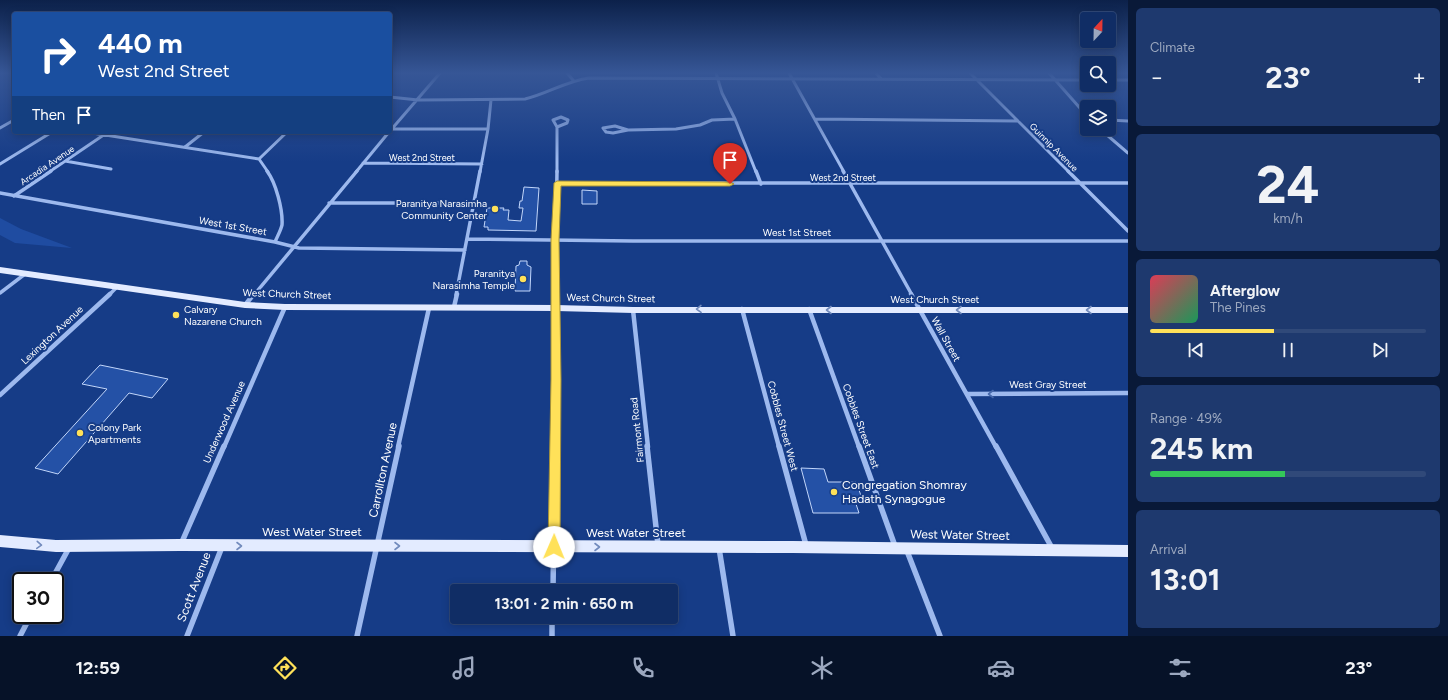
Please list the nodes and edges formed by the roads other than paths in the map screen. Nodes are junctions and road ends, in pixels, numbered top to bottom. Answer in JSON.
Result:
{"nodes":[{"id":1,"x":416,"y":103,"type":"edge"},
{"id":2,"x":491,"y":103,"type":"edge"},
{"id":3,"x":727,"y":103,"type":"edge"},
{"id":4,"x":806,"y":103,"type":"edge"},
{"id":5,"x":1000,"y":103,"type":"edge"},
{"id":6,"x":736,"y":118,"type":"junction"},
{"id":7,"x":815,"y":119,"type":"junction"},
{"id":8,"x":1116,"y":120,"type":"edge"},
{"id":9,"x":1128,"y":120,"type":"edge"},
{"id":10,"x":12,"y":121,"type":"edge"},
{"id":11,"x":1018,"y":121,"type":"junction"},
{"id":12,"x":556,"y":127,"type":"junction"},
{"id":13,"x":0,"y":128,"type":"edge"},
{"id":14,"x":392,"y":129,"type":"edge"},
{"id":15,"x":488,"y":129,"type":"junction"},
{"id":16,"x":628,"y":130,"type":"junction"},
{"id":17,"x":392,"y":131,"type":"edge"},
{"id":18,"x":49,"y":134,"type":"edge"},
{"id":19,"x":98,"y":134,"type":"edge"},
{"id":20,"x":202,"y":134,"type":"edge"},
{"id":21,"x":285,"y":134,"type":"edge"},
{"id":22,"x":387,"y":134,"type":"edge"},
{"id":23,"x":104,"y":135,"type":"junction"},
{"id":24,"x":1108,"y":136,"type":"edge"},
{"id":25,"x":186,"y":147,"type":"junction"},
{"id":26,"x":1128,"y":153,"type":"edge"},
{"id":27,"x":258,"y":159,"type":"junction"},
{"id":28,"x":65,"y":161,"type":"junction"},
{"id":29,"x":363,"y":163,"type":"junction"},
{"id":30,"x":0,"y":164,"type":"edge"},
{"id":31,"x":482,"y":164,"type":"junction"},
{"id":32,"x":111,"y":169,"type":"dead end"},
{"id":33,"x":557,"y":183,"type":"junction"},
{"id":34,"x":1080,"y":183,"type":"junction"},
{"id":35,"x":1128,"y":183,"type":"edge"},
{"id":36,"x":761,"y":184,"type":"junction"},
{"id":37,"x":852,"y":184,"type":"junction"},
{"id":38,"x":0,"y":193,"type":"edge"},
{"id":39,"x":14,"y":196,"type":"junction"},
{"id":40,"x":329,"y":203,"type":"junction"},
{"id":41,"x":473,"y":204,"type":"junction"},
{"id":42,"x":1128,"y":231,"type":"edge"},
{"id":43,"x":467,"y":239,"type":"junction"},
{"id":44,"x":555,"y":240,"type":"junction"},
{"id":45,"x":882,"y":240,"type":"junction"},
{"id":46,"x":1128,"y":241,"type":"edge"},
{"id":47,"x":275,"y":242,"type":"junction"},
{"id":48,"x":293,"y":247,"type":"junction"},
{"id":49,"x":465,"y":250,"type":"junction"},
{"id":50,"x":0,"y":270,"type":"edge"},
{"id":51,"x":25,"y":274,"type":"junction"},
{"id":52,"x":116,"y":288,"type":"junction"},
{"id":53,"x":0,"y":293,"type":"edge"},
{"id":54,"x":244,"y":305,"type":"junction"},
{"id":55,"x":285,"y":307,"type":"junction"},
{"id":56,"x":454,"y":307,"type":"junction"},
{"id":57,"x":429,"y":308,"type":"junction"},
{"id":58,"x":556,"y":308,"type":"junction"},
{"id":59,"x":742,"y":309,"type":"junction"},
{"id":60,"x":633,"y":310,"type":"junction"},
{"id":61,"x":809,"y":310,"type":"junction"},
{"id":62,"x":921,"y":310,"type":"junction"},
{"id":63,"x":1128,"y":310,"type":"edge"},
{"id":64,"x":1128,"y":393,"type":"edge"},
{"id":65,"x":968,"y":394,"type":"junction"},
{"id":66,"x":0,"y":395,"type":"edge"},
{"id":67,"x":0,"y":540,"type":"edge"},
{"id":68,"x":180,"y":545,"type":"junction"},
{"id":69,"x":71,"y":546,"type":"junction"},
{"id":70,"x":222,"y":546,"type":"junction"},
{"id":71,"x":377,"y":546,"type":"junction"},
{"id":72,"x":554,"y":547,"type":"junction"},
{"id":73,"x":658,"y":547,"type":"junction"},
{"id":74,"x":719,"y":548,"type":"junction"},
{"id":75,"x":807,"y":548,"type":"junction"},
{"id":76,"x":901,"y":548,"type":"junction"},
{"id":77,"x":1053,"y":550,"type":"junction"},
{"id":78,"x":1128,"y":551,"type":"edge"},
{"id":79,"x":56,"y":572,"type":"edge"},
{"id":80,"x":553,"y":584,"type":"edge"},
{"id":81,"x":26,"y":624,"type":"edge"},
{"id":82,"x":552,"y":624,"type":"edge"},
{"id":83,"x":20,"y":636,"type":"edge"},
{"id":84,"x":187,"y":636,"type":"edge"},
{"id":85,"x":357,"y":636,"type":"edge"},
{"id":86,"x":552,"y":636,"type":"edge"},
{"id":87,"x":733,"y":636,"type":"edge"},
{"id":88,"x":940,"y":636,"type":"edge"}],
"edges":[{"from":1,"to":14,"type":"street"},
{"from":2,"to":15,"type":"street"},
{"from":3,"to":6,"type":"street"},
{"from":4,"to":7,"type":"street","name":"Wall Street"},
{"from":5,"to":11,"type":"street","name":"Guinnip Avenue"},
{"from":6,"to":16,"type":"street"},
{"from":6,"to":36,"type":"street"},
{"from":7,"to":11,"type":"street"},
{"from":7,"to":37,"type":"street","name":"Wall Street"},
{"from":8,"to":9,"type":"street"},
{"from":10,"to":13,"type":"street"},
{"from":11,"to":34,"type":"street","name":"Guinnip Avenue"},
{"from":12,"to":12,"type":"street"},
{"from":12,"to":33,"type":"street"},
{"from":15,"to":17,"type":"street"},
{"from":15,"to":31,"type":"street"},
{"from":16,"to":16,"type":"street"},
{"from":18,"to":30,"type":"street"},
{"from":19,"to":23,"type":"street"},
{"from":20,"to":25,"type":"street"},
{"from":21,"to":27,"type":"street"},
{"from":22,"to":29,"type":"street"},
{"from":23,"to":25,"type":"street"},
{"from":23,"to":28,"type":"street","name":"Arcadia Avenue"},
{"from":24,"to":26,"type":"street"},
{"from":25,"to":27,"type":"street"},
{"from":27,"to":47,"type":"street"},
{"from":28,"to":32,"type":"street"},
{"from":28,"to":39,"type":"street","name":"Arcadia Avenue"},
{"from":29,"to":31,"type":"street","name":"West 2nd Street"},
{"from":29,"to":40,"type":"street"},
{"from":31,"to":41,"type":"street"},
{"from":33,"to":36,"type":"street","name":"West 2nd Street"},
{"from":33,"to":44,"type":"street"},
{"from":34,"to":35,"type":"street","name":"West 2nd Street"},
{"from":34,"to":37,"type":"street","name":"West 2nd Street"},
{"from":34,"to":42,"type":"street","name":"Guinnip Avenue"},
{"from":36,"to":37,"type":"street","name":"West 2nd Street"},
{"from":37,"to":45,"type":"street","name":"Wall Street"},
{"from":38,"to":39,"type":"street","name":"West 1st Street"},
{"from":39,"to":47,"type":"street","name":"West 1st Street"},
{"from":40,"to":41,"type":"street"},
{"from":40,"to":48,"type":"street"},
{"from":41,"to":43,"type":"street"},
{"from":43,"to":44,"type":"street","name":"West 1st Street"},
{"from":43,"to":49,"type":"street"},
{"from":44,"to":45,"type":"street","name":"West 1st Street"},
{"from":44,"to":58,"type":"street"},
{"from":45,"to":46,"type":"street","name":"West 1st Street"},
{"from":45,"to":62,"type":"street","name":"Wall Street"},
{"from":47,"to":48,"type":"street","name":"West 1st Street"},
{"from":48,"to":49,"type":"street","name":"West 1st Street"},
{"from":48,"to":54,"type":"street"},
{"from":49,"to":56,"type":"street"},
{"from":50,"to":51,"type":"main road","name":"West Church Street"},
{"from":51,"to":52,"type":"main road","name":"West Church Street"},
{"from":51,"to":53,"type":"street"},
{"from":52,"to":54,"type":"main road","name":"West Church Street"},
{"from":52,"to":66,"type":"street","name":"Lexington Avenue"},
{"from":54,"to":55,"type":"main road","name":"West Church Street"},
{"from":55,"to":57,"type":"main road","name":"West Church Street"},
{"from":55,"to":68,"type":"street","name":"Underwood Avenue"},
{"from":56,"to":57,"type":"main road","name":"West Church Street"},
{"from":56,"to":58,"type":"main road","name":"West Church Street"},
{"from":57,"to":71,"type":"street","name":"Carrollton Avenue"},
{"from":58,"to":60,"type":"main road","name":"West Church Street"},
{"from":58,"to":72,"type":"street"},
{"from":59,"to":60,"type":"main road","name":"West Church Street","one_way":true},
{"from":59,"to":61,"type":"main road","name":"West Church Street"},
{"from":59,"to":75,"type":"street","name":"Cobbles Street West"},
{"from":60,"to":73,"type":"street","name":"Fairmont Road"},
{"from":62,"to":61,"type":"main road","name":"West Church Street","one_way":true},
{"from":61,"to":76,"type":"street","name":"Cobbles Street East"},
{"from":63,"to":62,"type":"main road","name":"West Church Street","one_way":true},
{"from":62,"to":65,"type":"street","name":"Wall Street"},
{"from":64,"to":65,"type":"street","name":"West Gray Street","one_way":true},
{"from":65,"to":77,"type":"street","name":"Wall Street"},
{"from":67,"to":69,"type":"main road","name":"West Water Street","one_way":true},
{"from":68,"to":69,"type":"main road","name":"West Water Street"},
{"from":68,"to":70,"type":"main road","name":"West Water Street"},
{"from":69,"to":79,"type":"street"},
{"from":70,"to":71,"type":"main road","name":"West Water Street","one_way":true},
{"from":70,"to":84,"type":"street","name":"Scott Avenue"},
{"from":71,"to":72,"type":"main road","name":"West Water Street","one_way":true},
{"from":71,"to":85,"type":"street","name":"Carrollton Avenue"},
{"from":72,"to":73,"type":"main road","name":"West Water Street","one_way":true},
{"from":72,"to":80,"type":"street"},
{"from":73,"to":74,"type":"main road","name":"West Water Street"},
{"from":74,"to":75,"type":"main road","name":"West Water Street"},
{"from":74,"to":87,"type":"street"},
{"from":75,"to":76,"type":"main road","name":"West Water Street"},
{"from":76,"to":77,"type":"main road","name":"West Water Street"},
{"from":76,"to":88,"type":"street","name":"Cobbles Street East"},
{"from":77,"to":78,"type":"main road","name":"West Water Street"},
{"from":81,"to":83,"type":"street"},
{"from":82,"to":86,"type":"street"}]}
